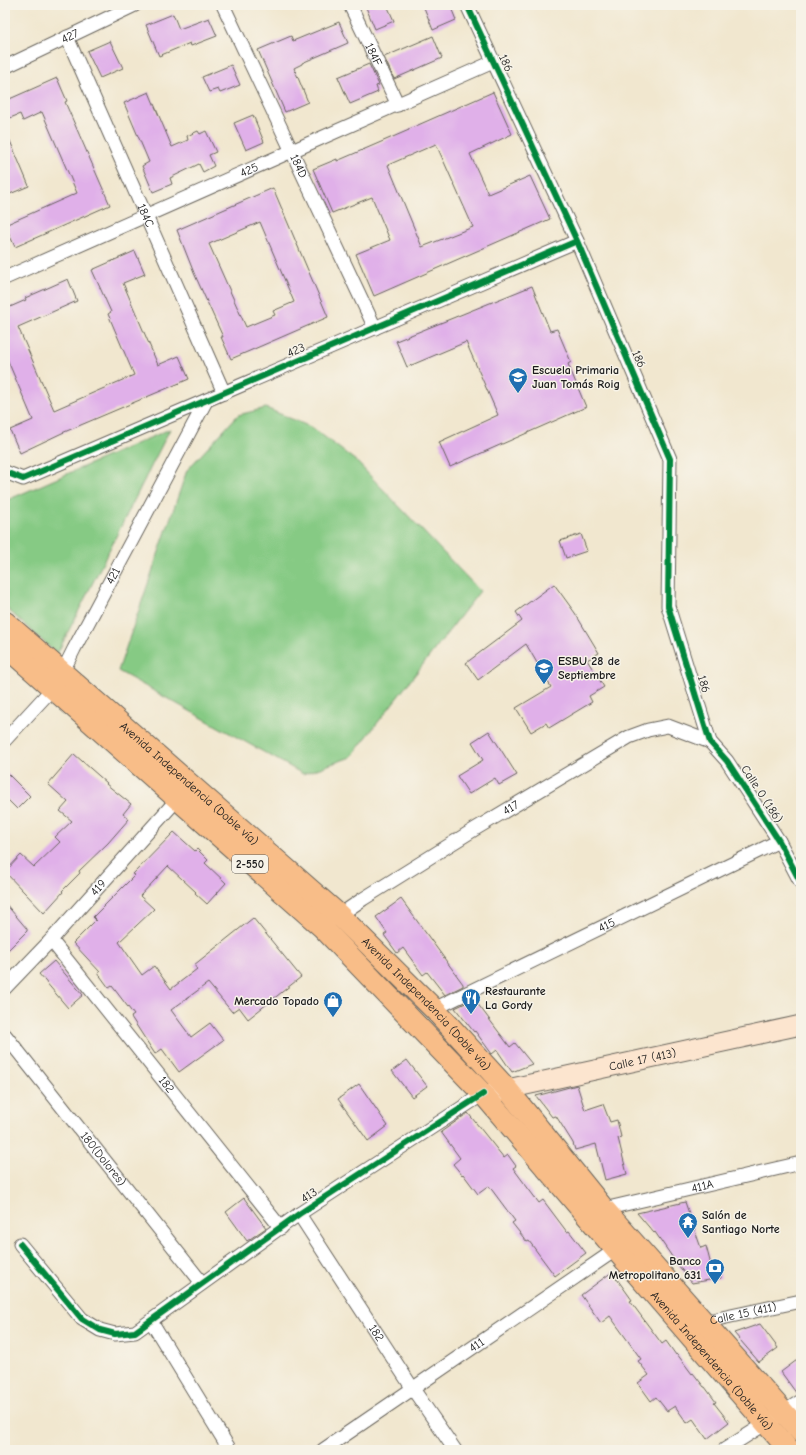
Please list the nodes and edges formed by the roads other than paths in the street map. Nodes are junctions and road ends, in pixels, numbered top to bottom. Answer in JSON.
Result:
{"nodes":[{"id":1,"x":135,"y":5,"type":"edge"},
{"id":2,"x":223,"y":5,"type":"edge"},
{"id":3,"x":350,"y":5,"type":"edge"},
{"id":4,"x":466,"y":5,"type":"edge"},
{"id":5,"x":66,"y":37,"type":"junction"},
{"id":6,"x":494,"y":62,"type":"junction"},
{"id":7,"x":5,"y":67,"type":"edge"},
{"id":8,"x":398,"y":105,"type":"junction"},
{"id":9,"x":292,"y":151,"type":"junction"},
{"id":10,"x":145,"y":216,"type":"junction"},
{"id":11,"x":577,"y":241,"type":"junction"},
{"id":12,"x":5,"y":278,"type":"edge"},
{"id":13,"x":375,"y":328,"type":"junction"},
{"id":14,"x":224,"y":393,"type":"junction"},
{"id":15,"x":206,"y":401,"type":"junction"},
{"id":16,"x":5,"y":472,"type":"edge"},
{"id":17,"x":5,"y":622,"type":"edge"},
{"id":18,"x":5,"y":646,"type":"edge"},
{"id":19,"x":57,"y":681,"type":"junction"},
{"id":20,"x":5,"y":740,"type":"edge"},
{"id":21,"x":710,"y":742,"type":"junction"},
{"id":22,"x":183,"y":792,"type":"junction"},
{"id":23,"x":779,"y":841,"type":"junction"},
{"id":24,"x":801,"y":883,"type":"edge"},
{"id":25,"x":331,"y":922,"type":"junction"},
{"id":26,"x":51,"y":940,"type":"junction"},
{"id":27,"x":5,"y":988,"type":"edge"},
{"id":28,"x":434,"y":1009,"type":"junction"},
{"id":29,"x":801,"y":1025,"type":"edge"},
{"id":30,"x":5,"y":1035,"type":"edge"},
{"id":31,"x":507,"y":1089,"type":"junction"},
{"id":32,"x":483,"y":1094,"type":"junction"},
{"id":33,"x":801,"y":1162,"type":"edge"},
{"id":34,"x":604,"y":1209,"type":"junction"},
{"id":35,"x":299,"y":1214,"type":"junction"},
{"id":36,"x":281,"y":1228,"type":"junction"},
{"id":37,"x":20,"y":1244,"type":"dead end"},
{"id":38,"x":623,"y":1245,"type":"junction"},
{"id":39,"x":202,"y":1283,"type":"junction"},
{"id":40,"x":801,"y":1301,"type":"edge"},
{"id":41,"x":151,"y":1321,"type":"junction"},
{"id":42,"x":696,"y":1328,"type":"junction"},
{"id":43,"x":413,"y":1389,"type":"junction"},
{"id":44,"x":792,"y":1406,"type":"edge"},
{"id":45,"x":766,"y":1423,"type":"junction"},
{"id":46,"x":801,"y":1432,"type":"edge"},
{"id":47,"x":230,"y":1450,"type":"edge"},
{"id":48,"x":323,"y":1450,"type":"edge"},
{"id":49,"x":455,"y":1450,"type":"edge"},
{"id":50,"x":724,"y":1450,"type":"edge"},
{"id":51,"x":789,"y":1450,"type":"edge"}],
"edges":[{"from":1,"to":5,"type":"street","name":"427"},
{"from":2,"to":9,"type":"street","name":"184D"},
{"from":3,"to":8,"type":"street","name":"184F"},
{"from":4,"to":6,"type":"street","name":"186"},
{"from":5,"to":7,"type":"street","name":"427"},
{"from":5,"to":10,"type":"street","name":"184C"},
{"from":6,"to":8,"type":"street","name":"425"},
{"from":6,"to":11,"type":"street","name":"186"},
{"from":8,"to":9,"type":"street","name":"425"},
{"from":9,"to":10,"type":"street","name":"425"},
{"from":9,"to":13,"type":"street","name":"184D"},
{"from":10,"to":12,"type":"street","name":"425"},
{"from":10,"to":14,"type":"street","name":"184C"},
{"from":11,"to":13,"type":"street","name":"423"},
{"from":11,"to":21,"type":"street","name":"186"},
{"from":13,"to":14,"type":"street","name":"423"},
{"from":14,"to":15,"type":"street","name":"423"},
{"from":15,"to":16,"type":"street","name":"423"},
{"from":15,"to":19,"type":"street","name":"421"},
{"from":17,"to":19,"type":"main road","name":"Avenida Independencia (Doble vía)","number":"2-550"},
{"from":18,"to":19,"type":"main road","name":"Avenida Independencia (Doble vía)","number":"2-550"},
{"from":19,"to":20,"type":"street","name":"421"},
{"from":19,"to":22,"type":"main road","name":"Avenida Independencia (Doble vía)","number":"2-550"},
{"from":21,"to":23,"type":"street","name":"Calle 0 (186)"},
{"from":21,"to":25,"type":"street","name":"417"},
{"from":22,"to":25,"type":"main road","name":"Avenida Independencia (Doble vía)","number":"2-550"},
{"from":22,"to":26,"type":"street","name":"419"},
{"from":23,"to":24,"type":"street","name":"Calle 0 (186)"},
{"from":23,"to":28,"type":"street","name":"415"},
{"from":25,"to":28,"type":"main road","name":"Avenida Independencia (Doble vía)","number":"2-550"},
{"from":25,"to":32,"type":"main road","name":"Avenida Independencia (Doble vía)","number":"2-550"},
{"from":26,"to":27,"type":"street","name":"419"},
{"from":26,"to":36,"type":"street","name":"182"},
{"from":28,"to":31,"type":"main road","name":"Avenida Independencia (Doble vía)","number":"2-550"},
{"from":29,"to":31,"type":"main road","name":"Calle 17 (413)"},
{"from":30,"to":39,"type":"street","name":"180(Dolores)"},
{"from":31,"to":32,"type":"main road","name":"Calle 17 (413)"},
{"from":31,"to":34,"type":"main road","name":"Avenida Independencia (Doble vía)","number":"2-550"},
{"from":32,"to":35,"type":"street","name":"413"},
{"from":32,"to":38,"type":"main road","name":"Avenida Independencia (Doble vía)","number":"2-550"},
{"from":33,"to":34,"type":"street","name":"411A"},
{"from":34,"to":38,"type":"main road","name":"Avenida Independencia (Doble vía)","number":"2-550"},
{"from":35,"to":36,"type":"street","name":"413"},
{"from":35,"to":43,"type":"street","name":"182"},
{"from":36,"to":39,"type":"street","name":"413"},
{"from":37,"to":41,"type":"street","name":"413"},
{"from":38,"to":42,"type":"main road","name":"Avenida Independencia (Doble vía)","number":"2-550"},
{"from":38,"to":43,"type":"street","name":"411"},
{"from":39,"to":41,"type":"street","name":"413"},
{"from":40,"to":42,"type":"street","name":"Calle 15 (411)"},
{"from":41,"to":47,"type":"street"},
{"from":42,"to":44,"type":"main road","name":"Avenida Independencia (Doble vía)","number":"2-550"},
{"from":42,"to":45,"type":"main road","name":"Avenida Independencia (Doble vía)","number":"2-550"},
{"from":43,"to":48,"type":"street","name":"411"},
{"from":43,"to":49,"type":"street","name":"182"},
{"from":44,"to":45,"type":"street"},
{"from":44,"to":46,"type":"main road","name":"Avenida Independencia (Doble vía)","number":"2-550"},
{"from":45,"to":50,"type":"street"},
{"from":45,"to":51,"type":"main road","name":"Avenida Independencia (Doble vía)","number":"2-550"}]}
